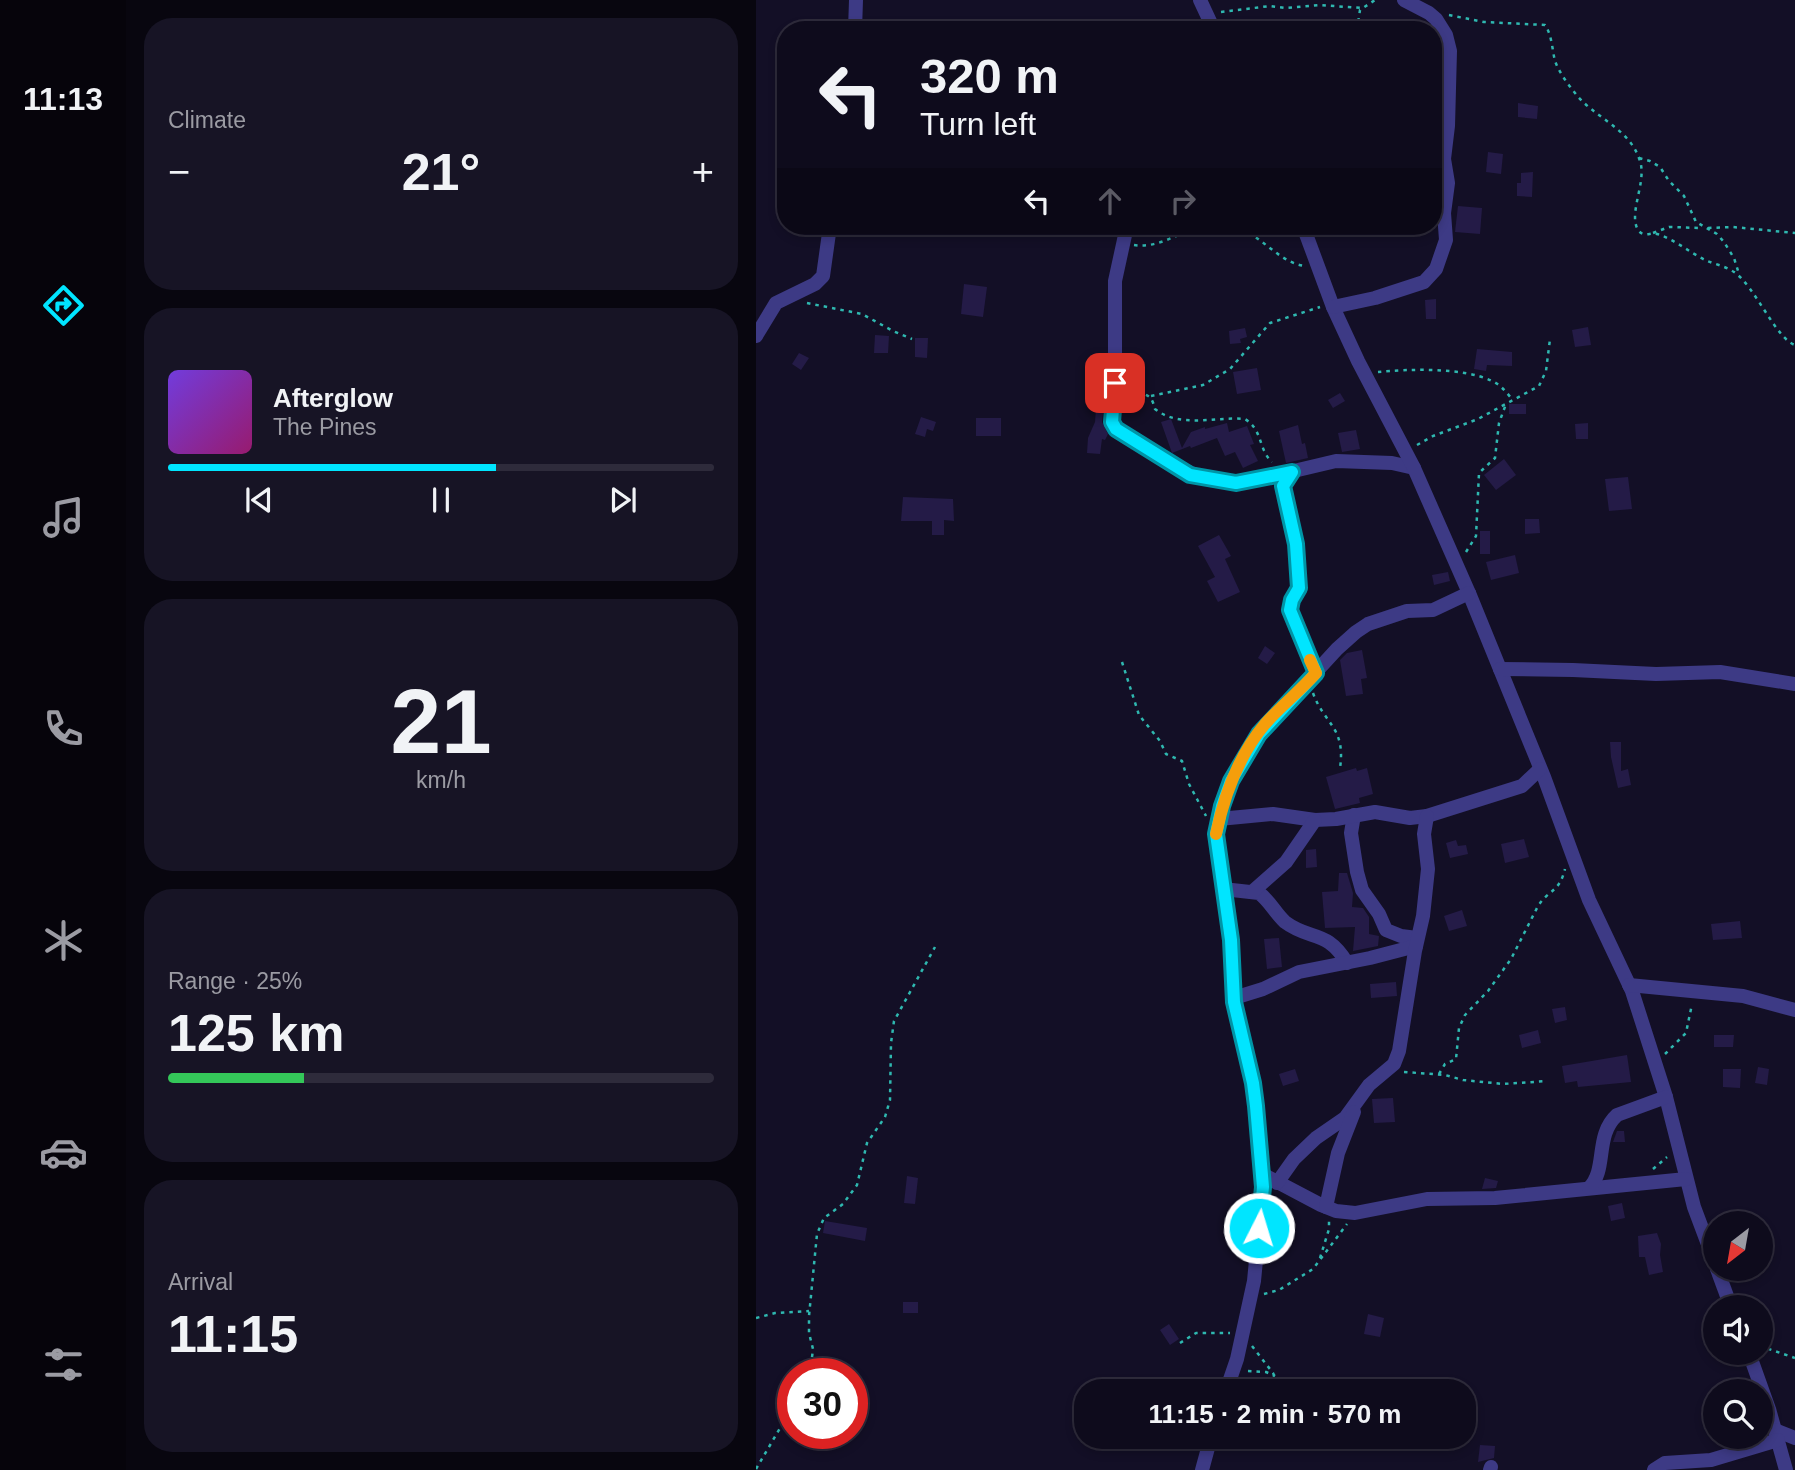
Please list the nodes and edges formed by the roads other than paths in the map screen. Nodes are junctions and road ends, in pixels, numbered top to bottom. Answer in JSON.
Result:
{"nodes":[{"id":1,"x":856,"y":0,"type":"edge"},
{"id":2,"x":1200,"y":0,"type":"edge"},
{"id":3,"x":1404,"y":0,"type":"edge"},
{"id":4,"x":855,"y":21,"type":"edge"},
{"id":5,"x":1210,"y":21,"type":"edge"},
{"id":6,"x":1437,"y":21,"type":"edge"},
{"id":7,"x":1442,"y":29,"type":"edge"},
{"id":8,"x":829,"y":235,"type":"edge"},
{"id":9,"x":1125,"y":235,"type":"edge"},
{"id":10,"x":1307,"y":235,"type":"edge"},
{"id":11,"x":1333,"y":305,"type":"junction"},
{"id":12,"x":756,"y":336,"type":"edge"},
{"id":13,"x":1414,"y":468,"type":"junction"},
{"id":14,"x":1287,"y":473,"type":"junction"},
{"id":15,"x":1469,"y":593,"type":"junction"},
{"id":16,"x":1500,"y":669,"type":"junction"},
{"id":17,"x":1314,"y":676,"type":"junction"},
{"id":18,"x":1795,"y":684,"type":"edge"},
{"id":19,"x":1541,"y":769,"type":"junction"},
{"id":20,"x":1354,"y":815,"type":"junction"},
{"id":21,"x":1427,"y":816,"type":"junction"},
{"id":22,"x":1219,"y":819,"type":"junction"},
{"id":23,"x":1315,"y":820,"type":"junction"},
{"id":24,"x":1223,"y":889,"type":"junction"},
{"id":25,"x":1252,"y":892,"type":"junction"},
{"id":26,"x":1417,"y":942,"type":"junction"},
{"id":27,"x":1348,"y":963,"type":"junction"},
{"id":28,"x":1629,"y":985,"type":"junction"},
{"id":29,"x":1234,"y":998,"type":"junction"},
{"id":30,"x":1795,"y":1010,"type":"edge"},
{"id":31,"x":1666,"y":1097,"type":"junction"},
{"id":32,"x":1356,"y":1105,"type":"junction"},
{"id":33,"x":1262,"y":1174,"type":"junction"},
{"id":34,"x":1686,"y":1179,"type":"junction"},
{"id":35,"x":1277,"y":1183,"type":"junction"},
{"id":36,"x":1589,"y":1188,"type":"junction"},
{"id":37,"x":1326,"y":1207,"type":"junction"},
{"id":38,"x":1703,"y":1228,"type":"edge"},
{"id":39,"x":1753,"y":1365,"type":"edge"},
{"id":40,"x":1230,"y":1379,"type":"edge"},
{"id":41,"x":1776,"y":1435,"type":"junction"},
{"id":42,"x":1795,"y":1438,"type":"edge"},
{"id":43,"x":1208,"y":1449,"type":"edge"},
{"id":44,"x":1788,"y":1464,"type":"edge"},
{"id":45,"x":1202,"y":1470,"type":"edge"},
{"id":46,"x":1654,"y":1470,"type":"edge"}],
"edges":[{"from":1,"to":4,"type":"street"},
{"from":2,"to":5,"type":"street"},
{"from":3,"to":6,"type":"street"},
{"from":7,"to":11,"type":"street"},
{"from":8,"to":12,"type":"street"},
{"from":9,"to":14,"type":"street"},
{"from":10,"to":11,"type":"street"},
{"from":11,"to":13,"type":"street"},
{"from":13,"to":14,"type":"street"},
{"from":13,"to":15,"type":"street"},
{"from":14,"to":17,"type":"street"},
{"from":15,"to":16,"type":"street"},
{"from":15,"to":17,"type":"street"},
{"from":16,"to":18,"type":"street"},
{"from":16,"to":19,"type":"street"},
{"from":17,"to":22,"type":"street"},
{"from":19,"to":21,"type":"street"},
{"from":19,"to":28,"type":"street"},
{"from":20,"to":21,"type":"street"},
{"from":20,"to":23,"type":"street"},
{"from":20,"to":26,"type":"street"},
{"from":21,"to":26,"type":"street"},
{"from":22,"to":23,"type":"street"},
{"from":22,"to":24,"type":"street"},
{"from":23,"to":25,"type":"street"},
{"from":24,"to":25,"type":"street"},
{"from":24,"to":29,"type":"street"},
{"from":25,"to":27,"type":"street"},
{"from":26,"to":27,"type":"street"},
{"from":26,"to":32,"type":"street"},
{"from":27,"to":29,"type":"street"},
{"from":28,"to":30,"type":"street"},
{"from":28,"to":31,"type":"street"},
{"from":29,"to":33,"type":"street"},
{"from":31,"to":34,"type":"street"},
{"from":31,"to":36,"type":"street"},
{"from":32,"to":35,"type":"street"},
{"from":32,"to":37,"type":"street"},
{"from":33,"to":35,"type":"street"},
{"from":33,"to":40,"type":"street"},
{"from":34,"to":36,"type":"street"},
{"from":34,"to":38,"type":"street"},
{"from":35,"to":37,"type":"street"},
{"from":36,"to":37,"type":"street"},
{"from":39,"to":41,"type":"street"},
{"from":41,"to":42,"type":"street"},
{"from":41,"to":44,"type":"street"},
{"from":41,"to":46,"type":"street"},
{"from":43,"to":45,"type":"street"}]}
